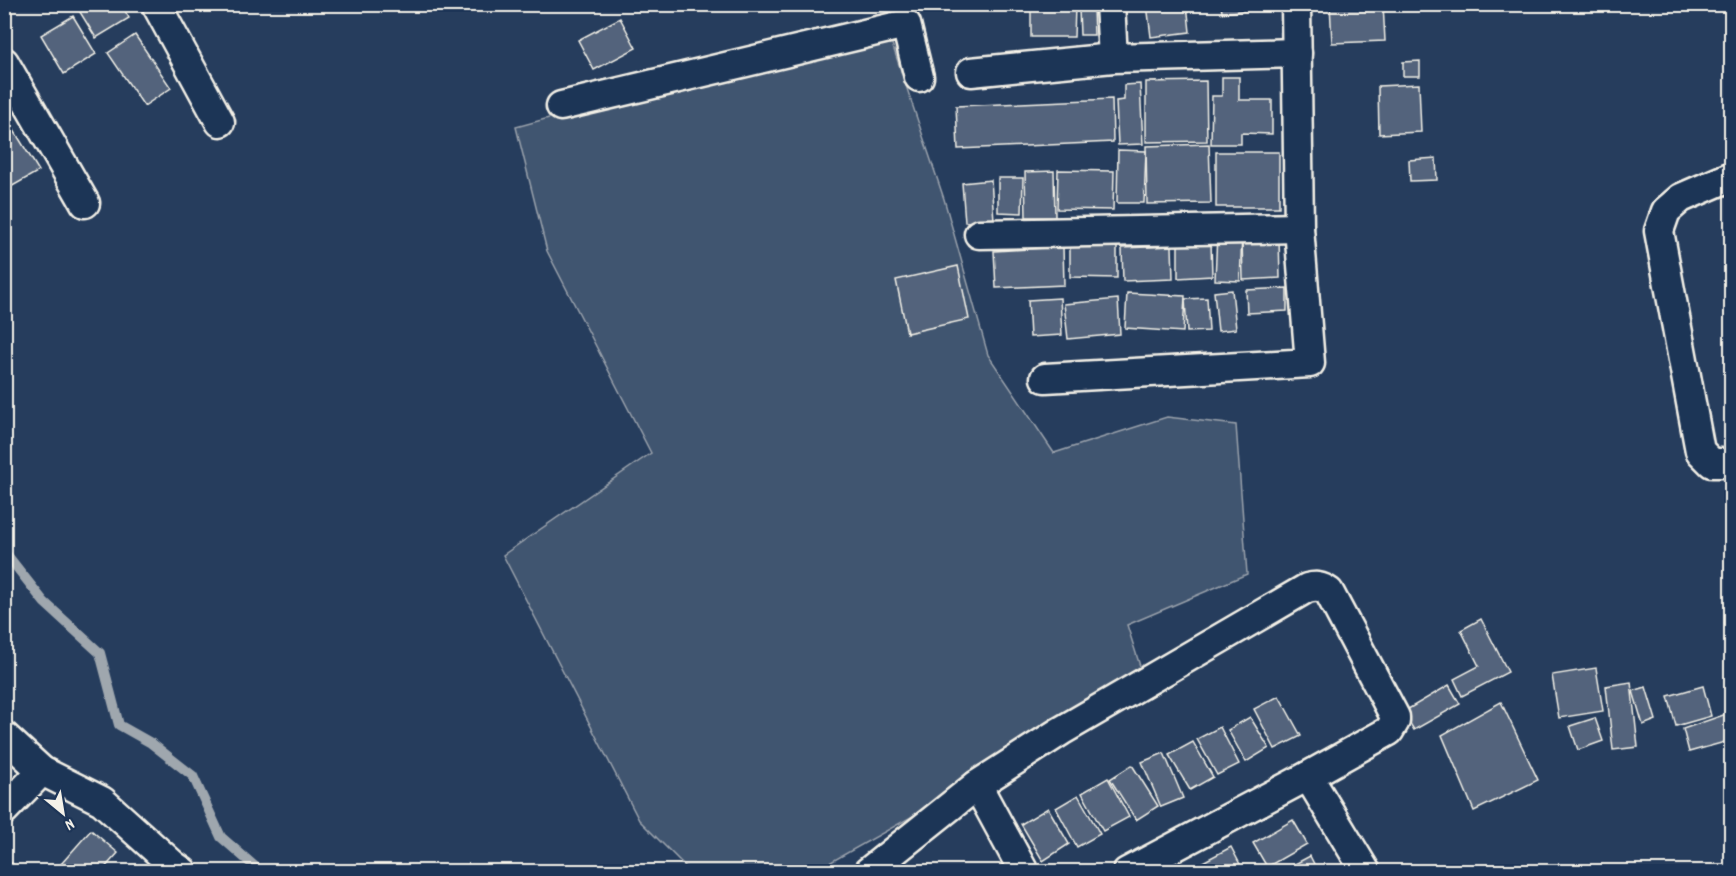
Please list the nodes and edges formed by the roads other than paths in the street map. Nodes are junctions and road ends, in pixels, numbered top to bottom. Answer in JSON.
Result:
{"nodes":[{"id":1,"x":156,"y":4,"type":"edge"},
{"id":2,"x":1110,"y":4,"type":"edge"},
{"id":3,"x":1296,"y":4,"type":"edge"},
{"id":4,"x":906,"y":14,"type":"edge"},
{"id":5,"x":1297,"y":53,"type":"junction"},
{"id":6,"x":1113,"y":58,"type":"junction"},
{"id":7,"x":4,"y":62,"type":"edge"},
{"id":8,"x":971,"y":72,"type":"dead end"},
{"id":9,"x":919,"y":77,"type":"dead end"},
{"id":10,"x":561,"y":106,"type":"dead end"},
{"id":11,"x":220,"y":122,"type":"dead end"},
{"id":12,"x":1731,"y":176,"type":"edge"},
{"id":13,"x":85,"y":203,"type":"dead end"},
{"id":14,"x":1299,"y":228,"type":"junction"},
{"id":15,"x":979,"y":234,"type":"dead end"},
{"id":16,"x":1045,"y":378,"type":"dead end"},
{"id":17,"x":1731,"y":463,"type":"edge"},
{"id":18,"x":4,"y":736,"type":"edge"},
{"id":19,"x":42,"y":771,"type":"junction"},
{"id":20,"x":1308,"y":777,"type":"junction"},
{"id":21,"x":977,"y":784,"type":"junction"},
{"id":22,"x":4,"y":810,"type":"edge"},
{"id":23,"x":174,"y":869,"type":"edge"},
{"id":24,"x":868,"y":872,"type":"edge"},
{"id":25,"x":1024,"y":872,"type":"edge"},
{"id":26,"x":1127,"y":872,"type":"edge"},
{"id":27,"x":1366,"y":872,"type":"edge"}],
"edges":[{"from":1,"to":11,"type":"street"},
{"from":2,"to":6,"type":"street"},
{"from":3,"to":5,"type":"street"},
{"from":4,"to":9,"type":"street"},
{"from":4,"to":10,"type":"street"},
{"from":5,"to":6,"type":"street"},
{"from":5,"to":14,"type":"street"},
{"from":6,"to":8,"type":"street"},
{"from":7,"to":13,"type":"street"},
{"from":12,"to":17,"type":"street"},
{"from":14,"to":15,"type":"street"},
{"from":14,"to":16,"type":"street"},
{"from":18,"to":19,"type":"street"},
{"from":19,"to":22,"type":"street"},
{"from":19,"to":23,"type":"street"},
{"from":20,"to":21,"type":"street"},
{"from":20,"to":26,"type":"street"},
{"from":20,"to":27,"type":"street"},
{"from":21,"to":24,"type":"street"},
{"from":21,"to":25,"type":"street"}]}
